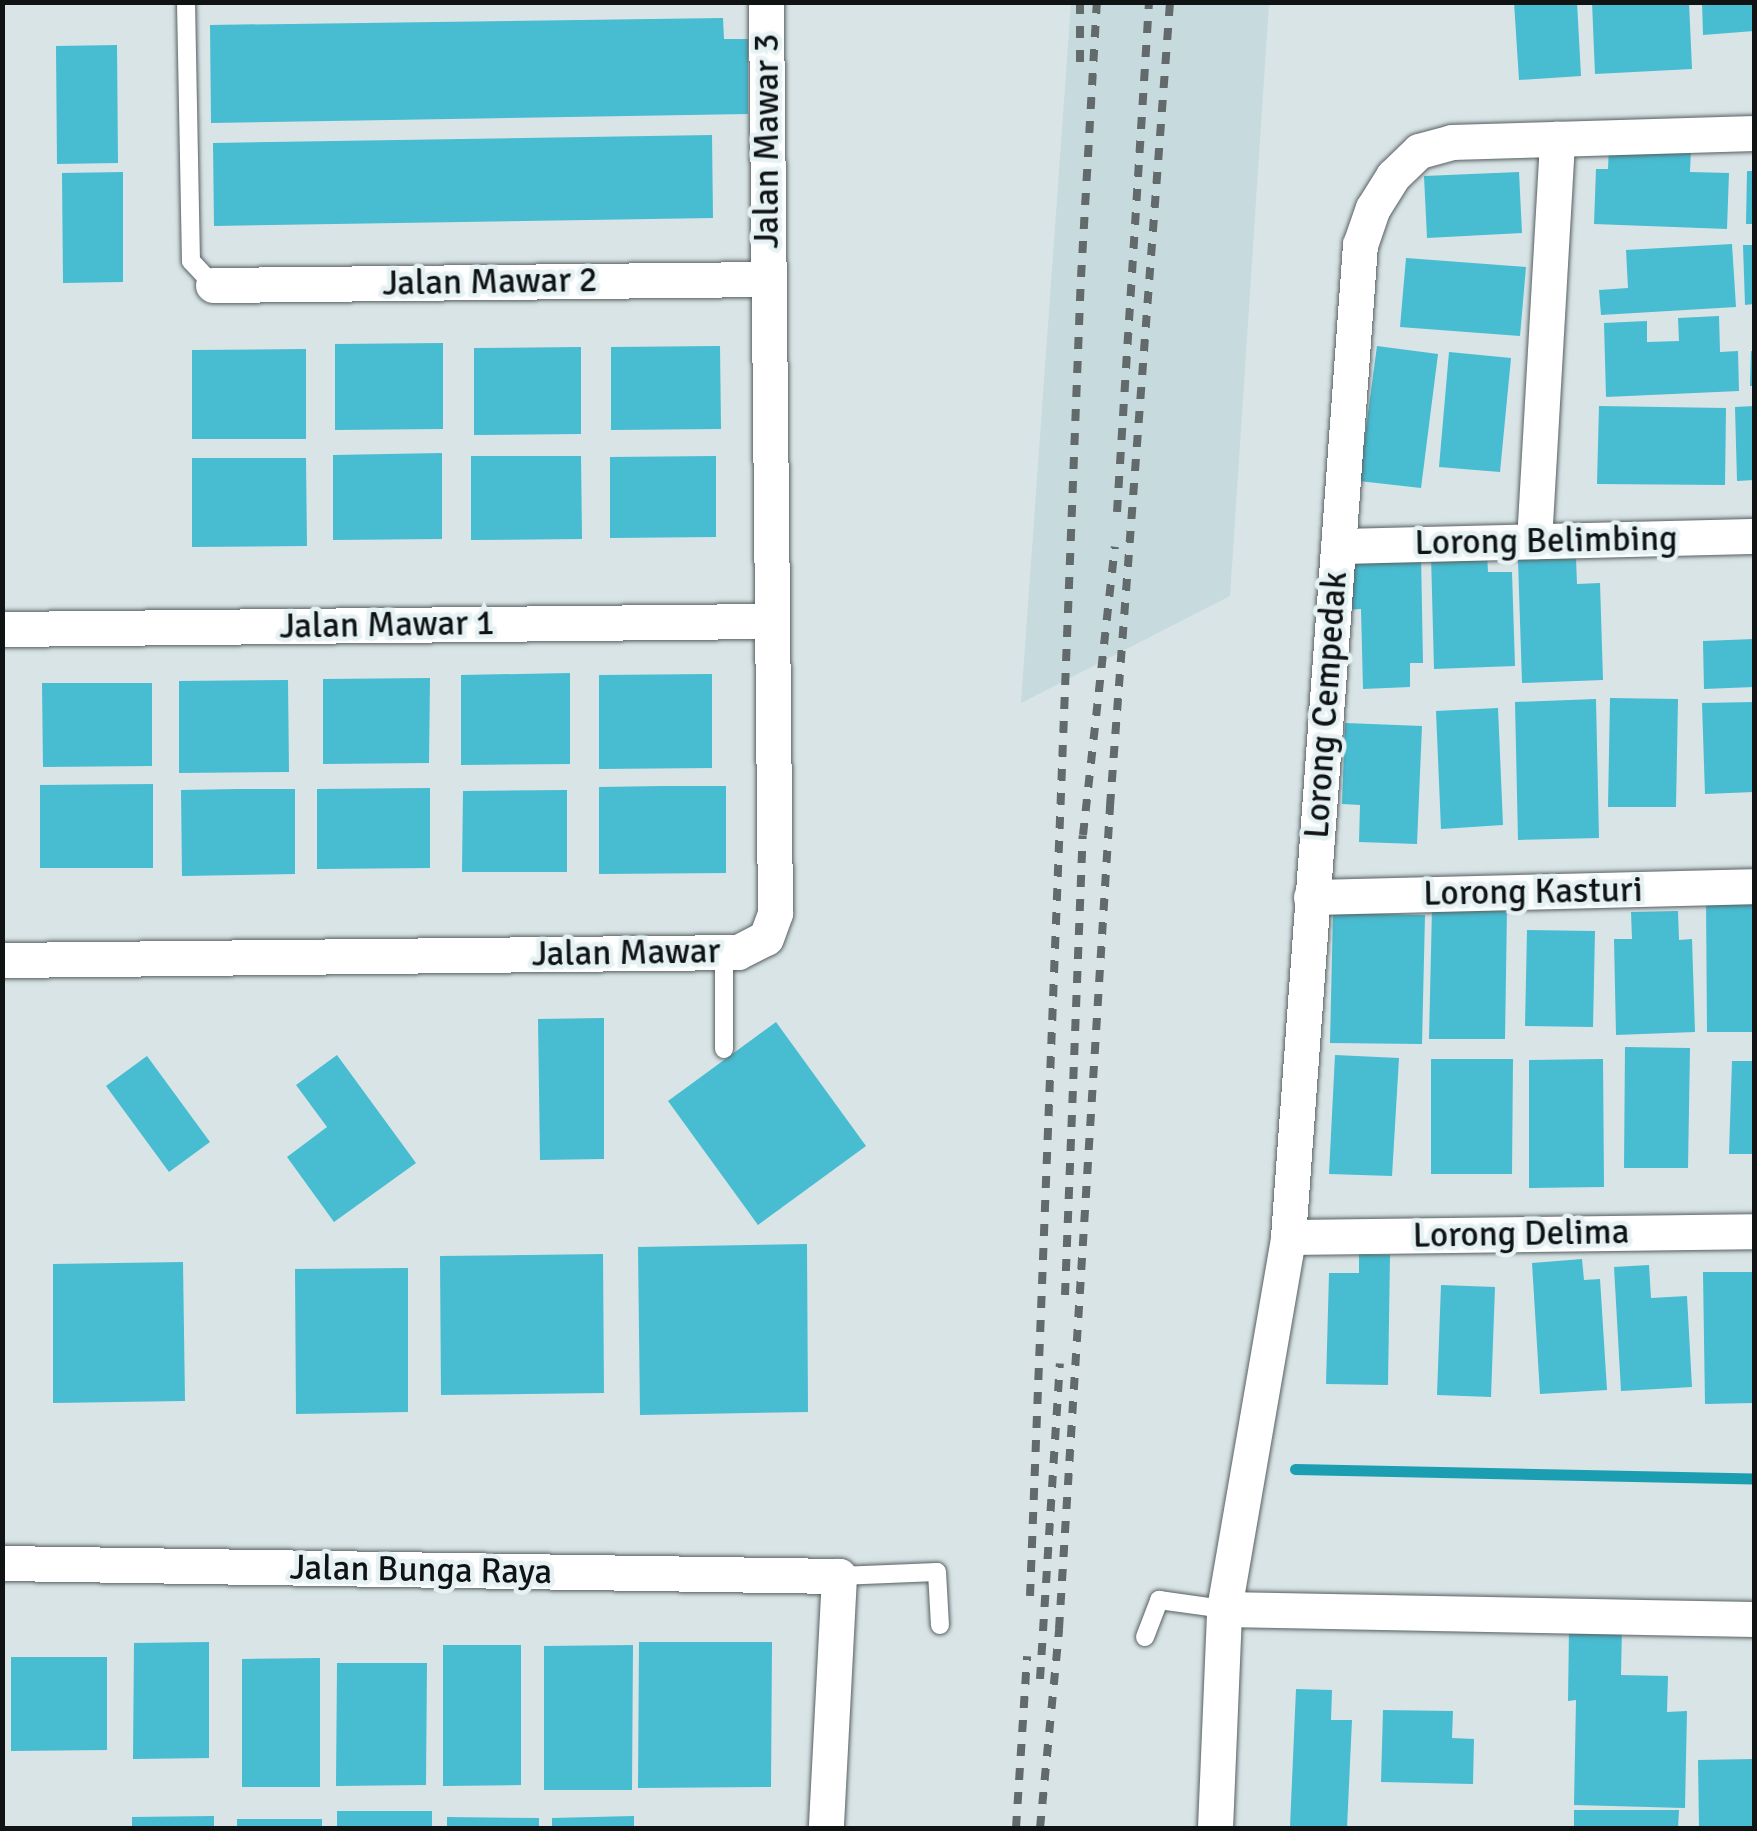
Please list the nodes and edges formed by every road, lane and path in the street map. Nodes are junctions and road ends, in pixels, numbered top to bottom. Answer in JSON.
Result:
{"nodes":[{"id":1,"x":186,"y":2,"type":"edge"},
{"id":2,"x":766,"y":2,"type":"edge"},
{"id":3,"x":1754,"y":133,"type":"edge"},
{"id":4,"x":1557,"y":139,"type":"junction"},
{"id":5,"x":767,"y":278,"type":"junction"},
{"id":6,"x":214,"y":285,"type":"joint"},
{"id":7,"x":1754,"y":536,"type":"edge"},
{"id":8,"x":1534,"y":542,"type":"junction"},
{"id":9,"x":1338,"y":546,"type":"junction"},
{"id":10,"x":771,"y":621,"type":"junction"},
{"id":11,"x":2,"y":629,"type":"edge"},
{"id":12,"x":1754,"y":886,"type":"edge"},
{"id":13,"x":1311,"y":897,"type":"junction"},
{"id":14,"x":724,"y":952,"type":"junction"},
{"id":15,"x":2,"y":960,"type":"edge"},
{"id":16,"x":724,"y":1049,"type":"dead end"},
{"id":17,"x":1754,"y":1231,"type":"edge"},
{"id":18,"x":1288,"y":1237,"type":"junction"},
{"id":19,"x":2,"y":1564,"type":"edge"},
{"id":20,"x":838,"y":1576,"type":"junction"},
{"id":21,"x":1224,"y":1609,"type":"junction"},
{"id":22,"x":1754,"y":1619,"type":"edge"},
{"id":23,"x":940,"y":1625,"type":"dead end"},
{"id":24,"x":1145,"y":1637,"type":"dead end"},
{"id":25,"x":826,"y":1828,"type":"edge"},
{"id":26,"x":1215,"y":1828,"type":"edge"}],
"edges":[{"from":1,"to":6,"type":"lane"},
{"from":2,"to":5,"type":"street","name":"Jalan Mawar 3"},
{"from":3,"to":4,"type":"street","name":"Lorong Cempedak"},
{"from":4,"to":8,"type":"street"},
{"from":4,"to":9,"type":"street","name":"Lorong Cempedak"},
{"from":5,"to":6,"type":"street","name":"Jalan Mawar 2"},
{"from":5,"to":10,"type":"street","name":"Jalan Mawar"},
{"from":7,"to":8,"type":"street","name":"Lorong Belimbing"},
{"from":8,"to":9,"type":"street","name":"Lorong Belimbing"},
{"from":9,"to":13,"type":"street","name":"Lorong Cempedak"},
{"from":10,"to":11,"type":"street","name":"Jalan Mawar 1"},
{"from":10,"to":14,"type":"street","name":"Jalan Mawar"},
{"from":12,"to":13,"type":"street","name":"Lorong Kasturi"},
{"from":13,"to":18,"type":"street","name":"Lorong Cempedak"},
{"from":14,"to":15,"type":"street","name":"Jalan Mawar"},
{"from":14,"to":16,"type":"lane"},
{"from":17,"to":18,"type":"street","name":"Lorong Delima"},
{"from":18,"to":21,"type":"street","name":"Lorong Cempedak"},
{"from":19,"to":20,"type":"street","name":"Jalan Bunga Raya"},
{"from":20,"to":23,"type":"lane"},
{"from":20,"to":25,"type":"street"},
{"from":21,"to":22,"type":"street"},
{"from":21,"to":24,"type":"lane"},
{"from":21,"to":26,"type":"street","name":"Lorong Cempedak"}]}
